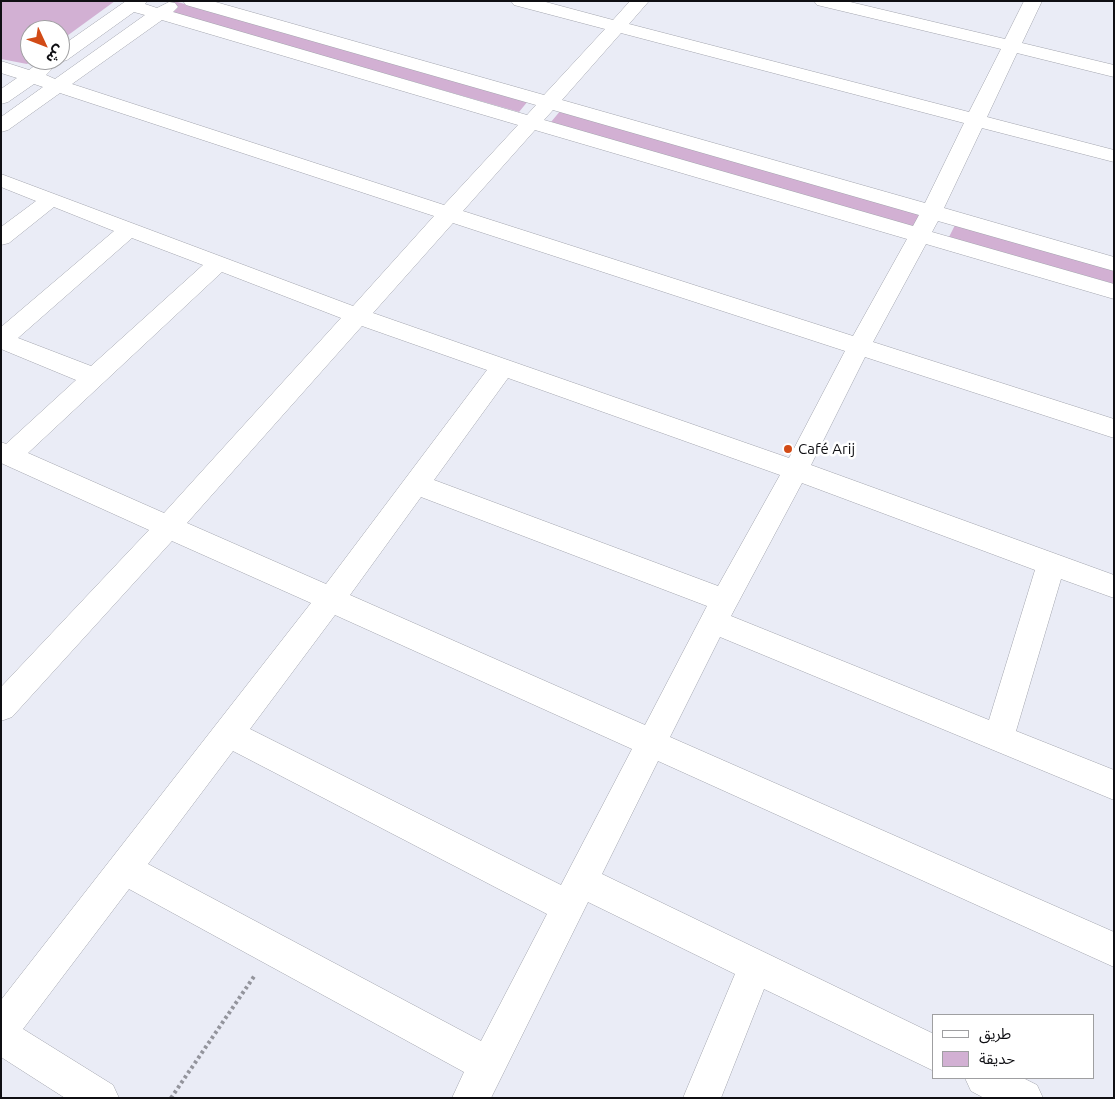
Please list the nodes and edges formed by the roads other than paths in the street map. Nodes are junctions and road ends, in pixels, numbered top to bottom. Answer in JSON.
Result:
{"nodes":[{"id":1,"x":177,"y":1,"type":"edge"},
{"id":2,"x":192,"y":1,"type":"edge"},
{"id":3,"x":520,"y":1,"type":"edge"},
{"id":4,"x":640,"y":1,"type":"edge"},
{"id":5,"x":823,"y":1,"type":"edge"},
{"id":6,"x":1033,"y":1,"type":"edge"},
{"id":7,"x":134,"y":3,"type":"edge"},
{"id":8,"x":160,"y":14,"type":"junction"},
{"id":9,"x":617,"y":27,"type":"junction"},
{"id":10,"x":1012,"y":46,"type":"junction"},
{"id":11,"x":70,"y":49,"type":"edge"},
{"id":12,"x":1,"y":67,"type":"edge"},
{"id":13,"x":41,"y":70,"type":"edge"},
{"id":14,"x":1114,"y":72,"type":"edge"},
{"id":15,"x":32,"y":76,"type":"junction"},
{"id":16,"x":61,"y":85,"type":"junction"},
{"id":17,"x":1,"y":98,"type":"edge"},
{"id":18,"x":550,"y":102,"type":"junction"},
{"id":19,"x":976,"y":120,"type":"junction"},
{"id":20,"x":532,"y":121,"type":"junction"},
{"id":21,"x":1,"y":126,"type":"edge"},
{"id":22,"x":1114,"y":156,"type":"edge"},
{"id":23,"x":1,"y":180,"type":"edge"},
{"id":24,"x":51,"y":199,"type":"junction"},
{"id":25,"x":449,"y":214,"type":"junction"},
{"id":26,"x":925,"y":223,"type":"junction"},
{"id":27,"x":129,"y":229,"type":"junction"},
{"id":28,"x":1,"y":238,"type":"edge"},
{"id":29,"x":217,"y":264,"type":"junction"},
{"id":30,"x":1114,"y":264,"type":"edge"},
{"id":31,"x":1114,"y":292,"type":"edge"},
{"id":32,"x":358,"y":316,"type":"junction"},
{"id":33,"x":1,"y":340,"type":"edge"},
{"id":34,"x":859,"y":346,"type":"junction"},
{"id":35,"x":503,"y":367,"type":"junction"},
{"id":36,"x":94,"y":377,"type":"junction"},
{"id":37,"x":1114,"y":429,"type":"edge"},
{"id":38,"x":5,"y":454,"type":"edge"},
{"id":39,"x":796,"y":470,"type":"junction"},
{"id":40,"x":416,"y":484,"type":"junction"},
{"id":41,"x":167,"y":528,"type":"junction"},
{"id":42,"x":1051,"y":564,"type":"junction"},
{"id":43,"x":1114,"y":586,"type":"edge"},
{"id":44,"x":330,"y":600,"type":"junction"},
{"id":45,"x":719,"y":611,"type":"junction"},
{"id":46,"x":1,"y":708,"type":"edge"},
{"id":47,"x":228,"y":733,"type":"junction"},
{"id":48,"x":999,"y":738,"type":"junction"},
{"id":49,"x":651,"y":744,"type":"junction"},
{"id":50,"x":1114,"y":785,"type":"edge"},
{"id":51,"x":125,"y":869,"type":"junction"},
{"id":52,"x":574,"y":894,"type":"junction"},
{"id":53,"x":1114,"y":950,"type":"edge"},
{"id":54,"x":756,"y":966,"type":"junction"},
{"id":55,"x":1,"y":1029,"type":"edge"},
{"id":56,"x":1,"y":1036,"type":"edge"},
{"id":57,"x":932,"y":1052,"type":"edge"},
{"id":58,"x":488,"y":1064,"type":"junction"},
{"id":59,"x":986,"y":1079,"type":"edge"},
{"id":60,"x":100,"y":1098,"type":"edge"},
{"id":61,"x":471,"y":1098,"type":"edge"},
{"id":62,"x":702,"y":1098,"type":"edge"},
{"id":63,"x":1024,"y":1098,"type":"edge"}],
"edges":[{"from":1,"to":8,"type":"street"},
{"from":2,"to":18,"type":"street"},
{"from":3,"to":9,"type":"street"},
{"from":4,"to":9,"type":"street"},
{"from":5,"to":10,"type":"street"},
{"from":6,"to":10,"type":"street"},
{"from":7,"to":8,"type":"street"},
{"from":7,"to":11,"type":"street"},
{"from":8,"to":16,"type":"street"},
{"from":8,"to":20,"type":"street"},
{"from":9,"to":18,"type":"street"},
{"from":9,"to":19,"type":"street"},
{"from":10,"to":14,"type":"street"},
{"from":10,"to":19,"type":"street"},
{"from":12,"to":15,"type":"street"},
{"from":13,"to":15,"type":"street"},
{"from":15,"to":16,"type":"street"},
{"from":15,"to":17,"type":"street"},
{"from":16,"to":21,"type":"street"},
{"from":16,"to":25,"type":"street"},
{"from":18,"to":20,"type":"street"},
{"from":18,"to":26,"type":"street"},
{"from":19,"to":22,"type":"street"},
{"from":19,"to":26,"type":"street"},
{"from":20,"to":25,"type":"street"},
{"from":20,"to":26,"type":"street"},
{"from":23,"to":24,"type":"street"},
{"from":24,"to":27,"type":"street"},
{"from":24,"to":28,"type":"street"},
{"from":25,"to":32,"type":"street"},
{"from":25,"to":34,"type":"street"},
{"from":26,"to":30,"type":"street"},
{"from":26,"to":31,"type":"street"},
{"from":26,"to":34,"type":"street"},
{"from":27,"to":29,"type":"street"},
{"from":27,"to":33,"type":"street"},
{"from":29,"to":32,"type":"street"},
{"from":29,"to":36,"type":"street"},
{"from":32,"to":35,"type":"street"},
{"from":32,"to":41,"type":"street"},
{"from":33,"to":36,"type":"street"},
{"from":34,"to":37,"type":"street"},
{"from":34,"to":39,"type":"street"},
{"from":35,"to":39,"type":"street"},
{"from":35,"to":40,"type":"street"},
{"from":36,"to":38,"type":"street"},
{"from":38,"to":41,"type":"street"},
{"from":39,"to":42,"type":"street"},
{"from":39,"to":45,"type":"street"},
{"from":40,"to":44,"type":"street"},
{"from":40,"to":45,"type":"street"},
{"from":41,"to":44,"type":"street"},
{"from":41,"to":46,"type":"street"},
{"from":42,"to":43,"type":"street"},
{"from":42,"to":48,"type":"street"},
{"from":44,"to":47,"type":"street"},
{"from":44,"to":49,"type":"street"},
{"from":45,"to":48,"type":"street"},
{"from":45,"to":49,"type":"street"},
{"from":47,"to":51,"type":"street"},
{"from":47,"to":52,"type":"street"},
{"from":48,"to":50,"type":"street"},
{"from":49,"to":52,"type":"street"},
{"from":49,"to":53,"type":"street"},
{"from":51,"to":55,"type":"street"},
{"from":51,"to":58,"type":"street"},
{"from":52,"to":54,"type":"street"},
{"from":52,"to":58,"type":"street"},
{"from":54,"to":57,"type":"street"},
{"from":54,"to":62,"type":"street"},
{"from":56,"to":60,"type":"street"},
{"from":58,"to":61,"type":"street"},
{"from":59,"to":63,"type":"street"}]}
